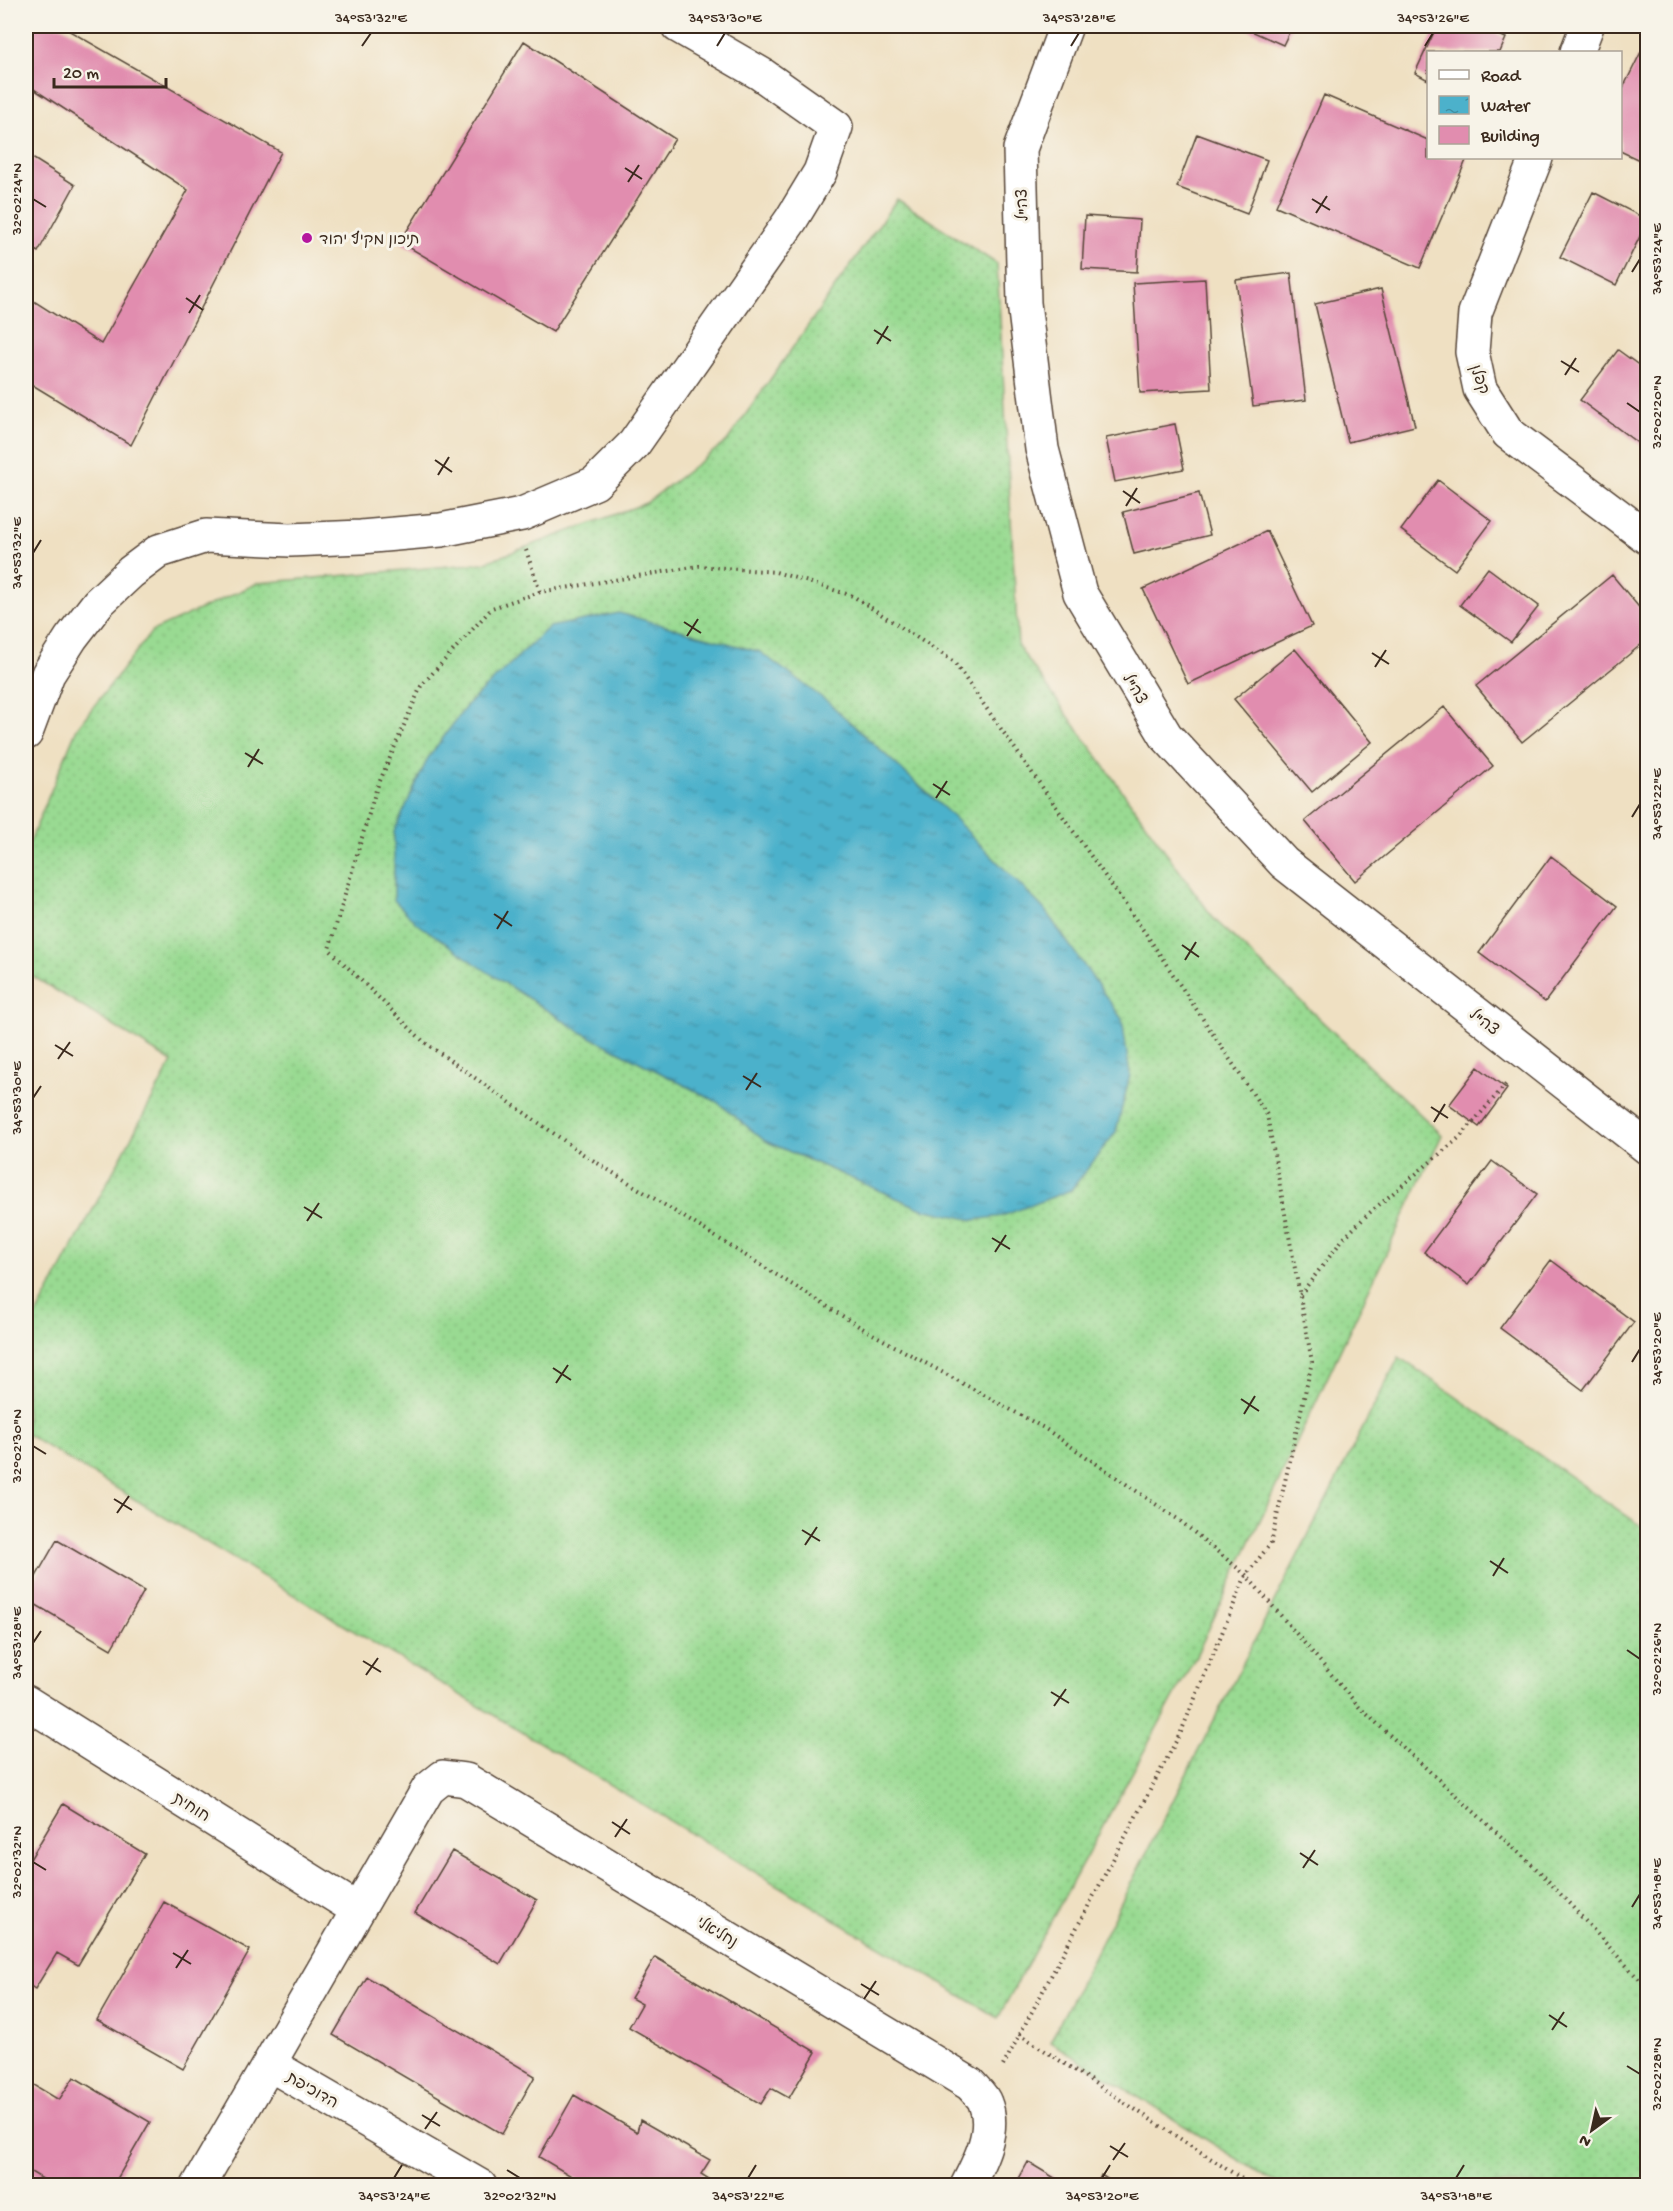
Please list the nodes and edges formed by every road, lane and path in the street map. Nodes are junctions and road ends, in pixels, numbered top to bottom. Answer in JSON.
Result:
{"nodes":[{"id":1,"x":678,"y":26,"type":"edge"},
{"id":2,"x":1066,"y":26,"type":"edge"},
{"id":3,"x":1587,"y":26,"type":"edge"},
{"id":4,"x":1577,"y":51,"type":"edge"},
{"id":5,"x":1536,"y":159,"type":"edge"},
{"id":6,"x":515,"y":516,"type":"junction"},
{"id":7,"x":1647,"y":538,"type":"edge"},
{"id":8,"x":540,"y":591,"type":"junction"},
{"id":9,"x":26,"y":733,"type":"edge"},
{"id":10,"x":1531,"y":1057,"type":"junction"},
{"id":11,"x":1647,"y":1148,"type":"edge"},
{"id":12,"x":1300,"y":1296,"type":"junction"},
{"id":13,"x":1246,"y":1575,"type":"junction"},
{"id":14,"x":26,"y":1702,"type":"edge"},
{"id":15,"x":358,"y":1910,"type":"junction"},
{"id":16,"x":1647,"y":1989,"type":"edge"},
{"id":17,"x":1019,"y":2034,"type":"junction"},
{"id":18,"x":269,"y":2064,"type":"junction"},
{"id":19,"x":985,"y":2102,"type":"junction"},
{"id":20,"x":198,"y":2186,"type":"edge"},
{"id":21,"x":480,"y":2186,"type":"edge"},
{"id":22,"x":967,"y":2186,"type":"edge"},
{"id":23,"x":1253,"y":2186,"type":"edge"}],
"edges":[{"from":1,"to":6,"type":"street"},
{"from":2,"to":10,"type":"street","name":"צה\"ל"},
{"from":3,"to":4,"type":"street"},
{"from":5,"to":7,"type":"street","name":"קפלן"},
{"from":6,"to":8,"type":"path"},
{"from":6,"to":9,"type":"street"},
{"from":8,"to":12,"type":"path"},
{"from":8,"to":13,"type":"path"},
{"from":10,"to":11,"type":"street","name":"צה\"ל"},
{"from":10,"to":12,"type":"path"},
{"from":12,"to":13,"type":"path"},
{"from":13,"to":16,"type":"path"},
{"from":13,"to":17,"type":"path"},
{"from":14,"to":15,"type":"street","name":"חוחית"},
{"from":15,"to":18,"type":"street"},
{"from":15,"to":19,"type":"street","name":"נחליאלי"},
{"from":17,"to":19,"type":"path"},
{"from":17,"to":23,"type":"path"},
{"from":18,"to":20,"type":"street","name":"הדוכיפת"},
{"from":18,"to":21,"type":"street","name":"הדוכיפת"},
{"from":19,"to":22,"type":"street"}]}
